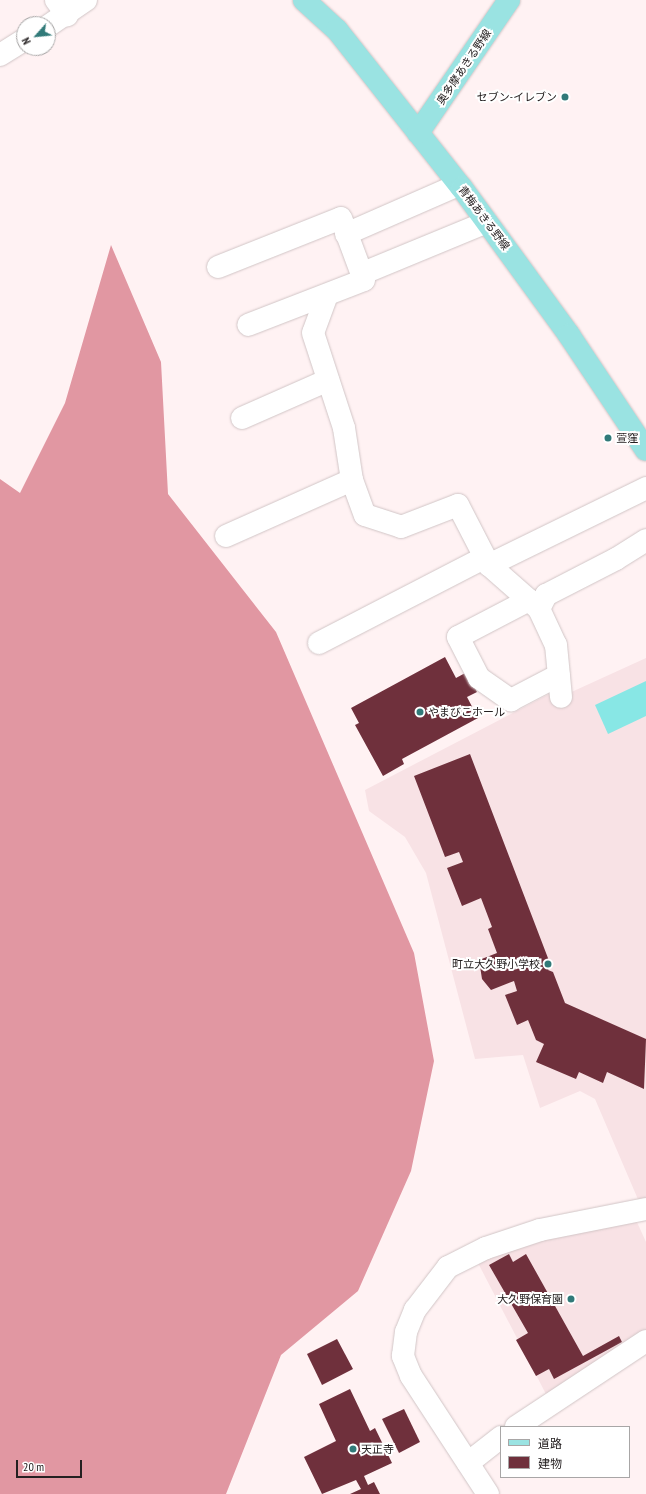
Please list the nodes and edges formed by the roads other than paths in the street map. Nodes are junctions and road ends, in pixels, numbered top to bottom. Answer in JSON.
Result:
{"nodes":[{"id":1,"x":86,"y":0,"type":"edge"},
{"id":2,"x":304,"y":0,"type":"edge"},
{"id":3,"x":509,"y":0,"type":"edge"},
{"id":4,"x":61,"y":7,"type":"edge"},
{"id":5,"x":55,"y":16,"type":"edge"},
{"id":6,"x":16,"y":45,"type":"edge"},
{"id":7,"x":0,"y":55,"type":"edge"},
{"id":8,"x":418,"y":133,"type":"junction"},
{"id":9,"x":458,"y":184,"type":"junction"},
{"id":10,"x":487,"y":222,"type":"junction"},
{"id":11,"x":346,"y":234,"type":"junction"},
{"id":12,"x":218,"y":267,"type":"dead end"},
{"id":13,"x":361,"y":274,"type":"junction"},
{"id":14,"x":328,"y":295,"type":"junction"},
{"id":15,"x":248,"y":325,"type":"dead end"},
{"id":16,"x":328,"y":380,"type":"junction"},
{"id":17,"x":242,"y":418,"type":"dead end"},
{"id":18,"x":646,"y":450,"type":"edge"},
{"id":19,"x":352,"y":480,"type":"junction"},
{"id":20,"x":646,"y":488,"type":"edge"},
{"id":21,"x":226,"y":536,"type":"dead end"},
{"id":22,"x":646,"y":540,"type":"edge"},
{"id":23,"x":486,"y":562,"type":"junction"},
{"id":24,"x":534,"y":605,"type":"junction"},
{"id":25,"x":319,"y":643,"type":"dead end"},
{"id":26,"x":559,"y":675,"type":"junction"},
{"id":27,"x":561,"y":697,"type":"dead end"},
{"id":28,"x":646,"y":1209,"type":"edge"},
{"id":29,"x":646,"y":1341,"type":"edge"},
{"id":30,"x":518,"y":1426,"type":"edge"},
{"id":31,"x":500,"y":1439,"type":"edge"},
{"id":32,"x":468,"y":1463,"type":"junction"},
{"id":33,"x":488,"y":1494,"type":"edge"}],
"edges":[{"from":1,"to":4,"type":"street"},
{"from":2,"to":8,"type":"main road","name":"青梅あきる野線"},
{"from":3,"to":8,"type":"main road","name":"奥多摩あきる野線"},
{"from":4,"to":5,"type":"street"},
{"from":6,"to":7,"type":"street"},
{"from":8,"to":9,"type":"main road","name":"青梅あきる野線"},
{"from":9,"to":10,"type":"main road","name":"青梅あきる野線"},
{"from":9,"to":11,"type":"street"},
{"from":10,"to":13,"type":"street"},
{"from":10,"to":18,"type":"main road","name":"青梅あきる野線"},
{"from":11,"to":12,"type":"street"},
{"from":11,"to":13,"type":"street"},
{"from":13,"to":14,"type":"street"},
{"from":14,"to":15,"type":"street"},
{"from":14,"to":16,"type":"street"},
{"from":16,"to":17,"type":"street"},
{"from":16,"to":19,"type":"street"},
{"from":19,"to":21,"type":"street"},
{"from":19,"to":23,"type":"street"},
{"from":20,"to":23,"type":"street"},
{"from":22,"to":24,"type":"street"},
{"from":23,"to":24,"type":"street"},
{"from":23,"to":25,"type":"street"},
{"from":24,"to":26,"type":"street"},
{"from":24,"to":26,"type":"street"},
{"from":26,"to":27,"type":"street"},
{"from":28,"to":32,"type":"street"},
{"from":29,"to":30,"type":"street"},
{"from":31,"to":32,"type":"street"},
{"from":32,"to":33,"type":"street"}]}
